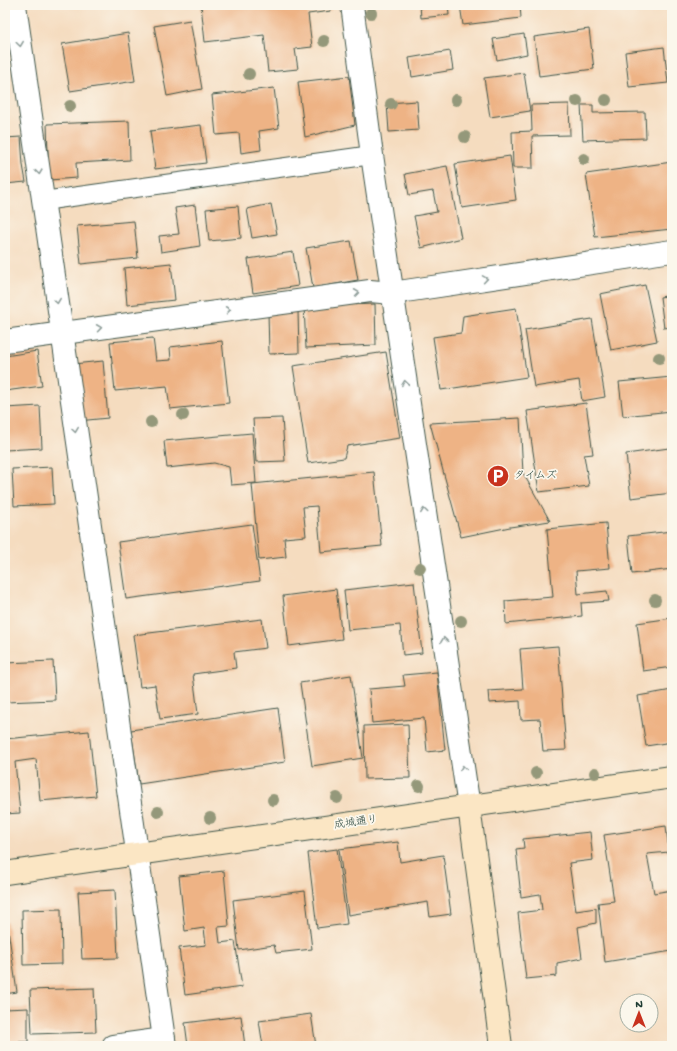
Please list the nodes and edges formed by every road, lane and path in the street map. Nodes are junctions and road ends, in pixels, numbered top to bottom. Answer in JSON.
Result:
{"nodes":[{"id":1,"x":15,"y":5,"type":"edge"},
{"id":2,"x":352,"y":5,"type":"edge"},
{"id":3,"x":372,"y":155,"type":"junction"},
{"id":4,"x":43,"y":201,"type":"junction"},
{"id":5,"x":672,"y":251,"type":"edge"},
{"id":6,"x":392,"y":293,"type":"junction"},
{"id":7,"x":61,"y":333,"type":"junction"},
{"id":8,"x":5,"y":341,"type":"edge"},
{"id":9,"x":672,"y":777,"type":"edge"},
{"id":10,"x":469,"y":807,"type":"junction"},
{"id":11,"x":137,"y":854,"type":"junction"},
{"id":12,"x":5,"y":873,"type":"edge"},
{"id":13,"x":164,"y":1043,"type":"edge"},
{"id":14,"x":113,"y":1046,"type":"edge"},
{"id":15,"x":502,"y":1046,"type":"edge"}],
"edges":[{"from":1,"to":4,"type":"street","one_way":true},
{"from":2,"to":3,"type":"street"},
{"from":3,"to":4,"type":"lane"},
{"from":3,"to":6,"type":"street"},
{"from":4,"to":7,"type":"street","one_way":true},
{"from":6,"to":5,"type":"street","one_way":true},
{"from":7,"to":6,"type":"street","one_way":true},
{"from":10,"to":6,"type":"street","one_way":true},
{"from":7,"to":8,"type":"street"},
{"from":7,"to":11,"type":"street","one_way":true},
{"from":9,"to":10,"type":"street","name":"成城通り"},
{"from":10,"to":11,"type":"street","name":"成城通り"},
{"from":10,"to":15,"type":"street"},
{"from":11,"to":12,"type":"street","name":"成城通り"},
{"from":11,"to":13,"type":"street"},
{"from":13,"to":14,"type":"street"}]}
